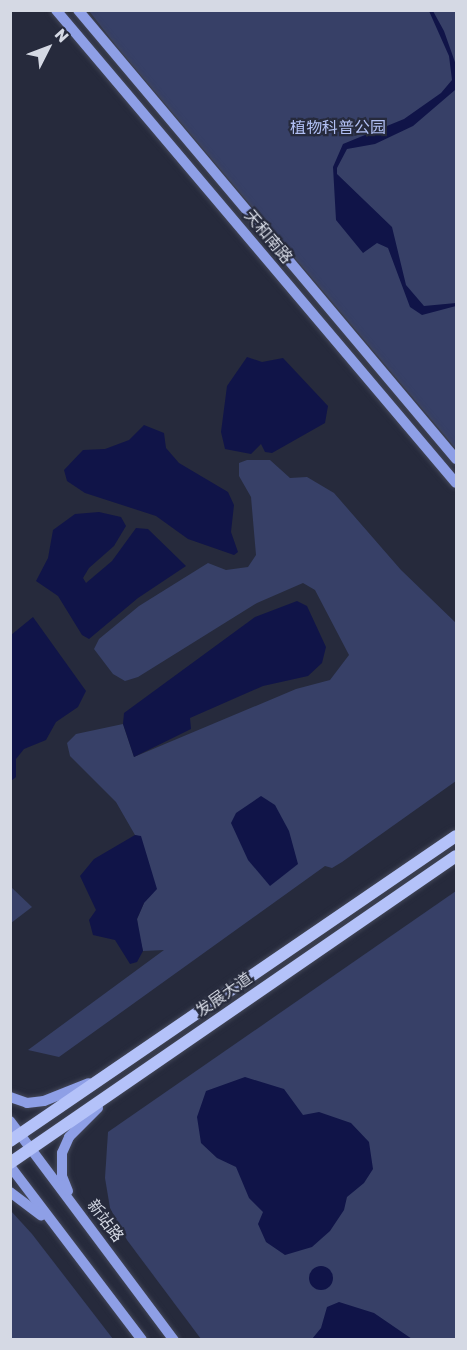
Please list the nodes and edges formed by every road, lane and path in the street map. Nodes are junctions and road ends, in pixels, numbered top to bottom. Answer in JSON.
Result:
{"nodes":[{"id":1,"x":56,"y":10,"type":"edge"},
{"id":2,"x":78,"y":10,"type":"edge"},
{"id":3,"x":456,"y":459,"type":"edge"},
{"id":4,"x":456,"y":483,"type":"edge"},
{"id":5,"x":456,"y":836,"type":"edge"},
{"id":6,"x":456,"y":856,"type":"edge"},
{"id":7,"x":116,"y":1069,"type":"junction"},
{"id":8,"x":125,"y":1083,"type":"junction"},
{"id":9,"x":10,"y":1097,"type":"edge"},
{"id":10,"x":10,"y":1121,"type":"edge"},
{"id":11,"x":15,"y":1137,"type":"edge"},
{"id":12,"x":31,"y":1149,"type":"junction"},
{"id":13,"x":10,"y":1165,"type":"edge"},
{"id":14,"x":10,"y":1192,"type":"edge"},
{"id":15,"x":90,"y":1227,"type":"junction"},
{"id":16,"x":66,"y":1239,"type":"junction"},
{"id":17,"x":142,"y":1340,"type":"edge"},
{"id":18,"x":174,"y":1340,"type":"edge"}],
"edges":[{"from":1,"to":4,"type":"street","name":"天和南路"},
{"from":2,"to":3,"type":"street","name":"天和南路"},
{"from":5,"to":7,"type":"main road","name":"发展大道"},
{"from":6,"to":8,"type":"main road","name":"发展大道"},
{"from":7,"to":9,"type":"street"},
{"from":7,"to":11,"type":"main road","name":"发展大道"},
{"from":8,"to":12,"type":"main road","name":"发展大道"},
{"from":8,"to":15,"type":"street"},
{"from":10,"to":11,"type":"street","name":"新站路"},
{"from":11,"to":12,"type":"street","name":"新站路"},
{"from":12,"to":13,"type":"main road","name":"发展大道"},
{"from":12,"to":15,"type":"street","name":"新站路"},
{"from":13,"to":16,"type":"street"},
{"from":14,"to":16,"type":"street"},
{"from":15,"to":18,"type":"street","name":"新站路"},
{"from":16,"to":17,"type":"street"}]}
